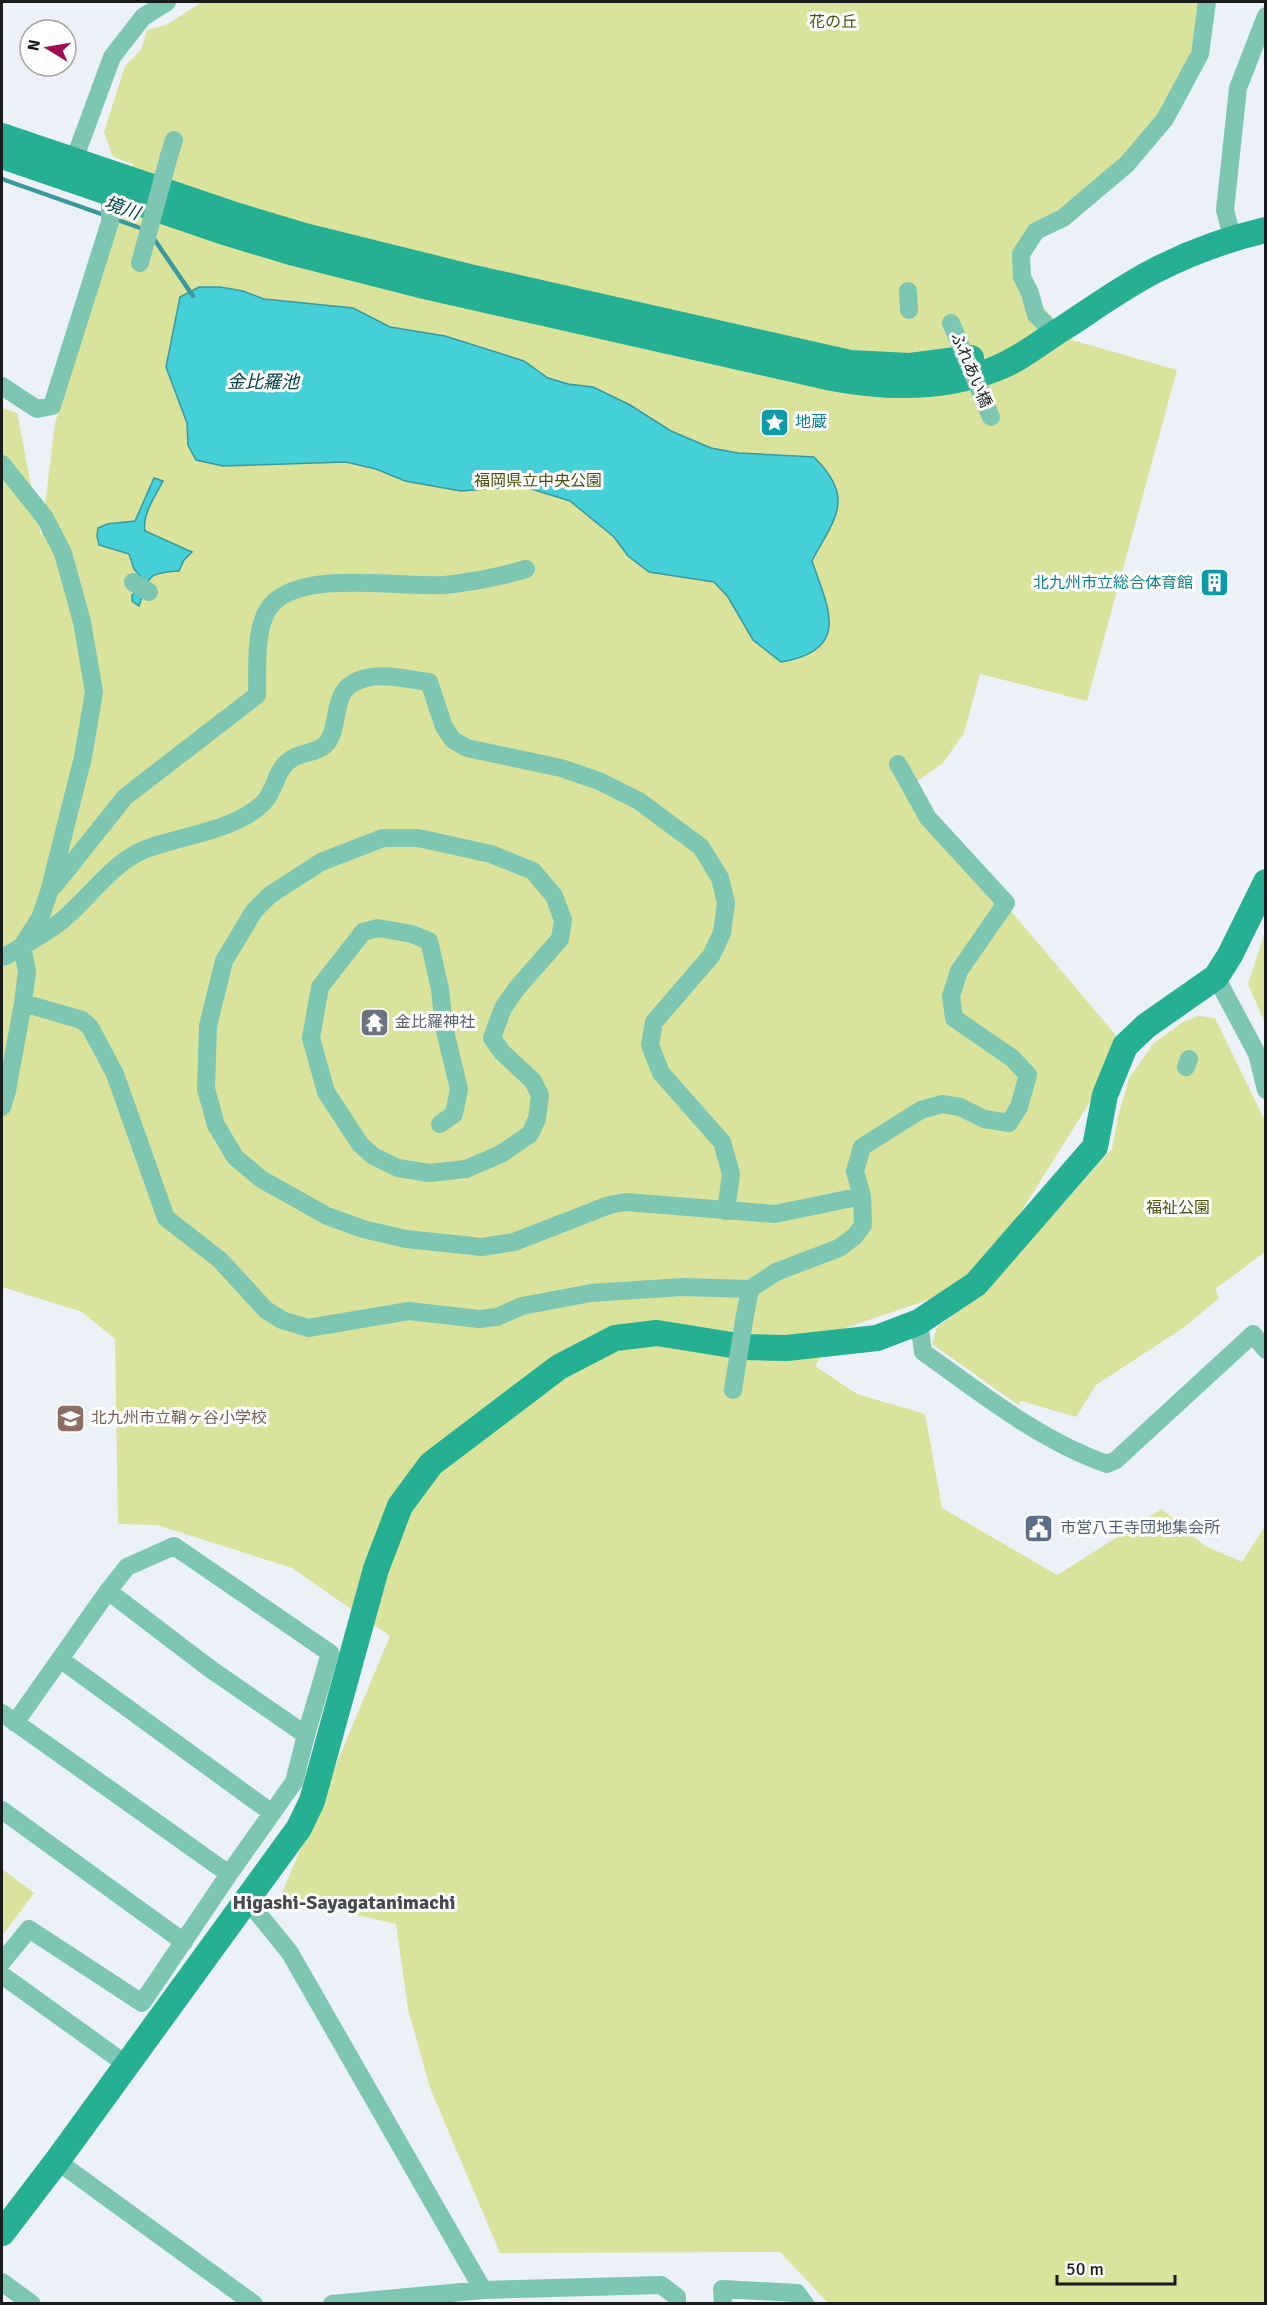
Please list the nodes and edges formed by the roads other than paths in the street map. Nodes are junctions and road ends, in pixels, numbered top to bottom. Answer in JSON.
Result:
{"nodes":[{"id":1,"x":167,"y":2,"type":"edge"},
{"id":2,"x":1207,"y":2,"type":"edge"},
{"id":3,"x":1266,"y":16,"type":"edge"},
{"id":4,"x":2,"y":135,"type":"edge"},
{"id":5,"x":172,"y":148,"type":"dead end"},
{"id":6,"x":2,"y":156,"type":"edge"},
{"id":7,"x":71,"y":169,"type":"junction"},
{"id":8,"x":110,"y":193,"type":"junction"},
{"id":9,"x":1266,"y":230,"type":"edge"},
{"id":10,"x":1232,"y":237,"type":"junction"},
{"id":11,"x":140,"y":263,"type":"dead end"},
{"id":12,"x":908,"y":291,"type":"dead end"},
{"id":13,"x":909,"y":310,"type":"dead end"},
{"id":14,"x":951,"y":323,"type":"dead end"},
{"id":15,"x":1055,"y":333,"type":"junction"},
{"id":16,"x":2,"y":386,"type":"edge"},
{"id":17,"x":991,"y":417,"type":"dead end"},
{"id":18,"x":2,"y":464,"type":"edge"},
{"id":19,"x":526,"y":569,"type":"dead end"},
{"id":20,"x":133,"y":582,"type":"dead end"},
{"id":21,"x":149,"y":592,"type":"dead end"},
{"id":22,"x":898,"y":764,"type":"dead end"},
{"id":23,"x":1266,"y":882,"type":"edge"},
{"id":24,"x":49,"y":892,"type":"junction"},
{"id":25,"x":22,"y":946,"type":"junction"},
{"id":26,"x":2,"y":957,"type":"edge"},
{"id":27,"x":1216,"y":977,"type":"junction"},
{"id":28,"x":23,"y":1003,"type":"junction"},
{"id":29,"x":1266,"y":1090,"type":"edge"},
{"id":30,"x":2,"y":1107,"type":"edge"},
{"id":31,"x":440,"y":1124,"type":"dead end"},
{"id":32,"x":862,"y":1196,"type":"junction"},
{"id":33,"x":726,"y":1211,"type":"junction"},
{"id":34,"x":750,"y":1289,"type":"junction"},
{"id":35,"x":919,"y":1322,"type":"junction"},
{"id":36,"x":1266,"y":1350,"type":"edge"},
{"id":37,"x":733,"y":1390,"type":"dead end"},
{"id":38,"x":108,"y":1591,"type":"junction"},
{"id":39,"x":60,"y":1659,"type":"junction"},
{"id":40,"x":8,"y":1718,"type":"edge"},
{"id":41,"x":306,"y":1735,"type":"junction"},
{"id":42,"x":2,"y":1810,"type":"edge"},
{"id":43,"x":272,"y":1813,"type":"junction"},
{"id":44,"x":229,"y":1874,"type":"junction"},
{"id":45,"x":248,"y":1901,"type":"junction"},
{"id":46,"x":184,"y":1942,"type":"junction"},
{"id":47,"x":2,"y":1962,"type":"edge"},
{"id":48,"x":2,"y":1975,"type":"edge"},
{"id":49,"x":127,"y":2065,"type":"junction"},
{"id":50,"x":57,"y":2161,"type":"junction"},
{"id":51,"x":2,"y":2234,"type":"edge"},
{"id":52,"x":2,"y":2282,"type":"edge"},
{"id":53,"x":483,"y":2290,"type":"junction"},
{"id":54,"x":32,"y":2304,"type":"edge"},
{"id":55,"x":254,"y":2304,"type":"edge"},
{"id":56,"x":332,"y":2304,"type":"edge"},
{"id":57,"x":677,"y":2304,"type":"edge"},
{"id":58,"x":723,"y":2304,"type":"edge"},
{"id":59,"x":805,"y":2304,"type":"edge"}],
"edges":[{"from":1,"to":7,"type":"street"},
{"from":2,"to":15,"type":"street"},
{"from":3,"to":10,"type":"street"},
{"from":4,"to":7,"type":"street"},
{"from":5,"to":11,"type":"street","bridge":true},
{"from":6,"to":7,"type":"street"},
{"from":7,"to":8,"type":"street"},
{"from":7,"to":15,"type":"street"},
{"from":8,"to":15,"type":"street"},
{"from":8,"to":16,"type":"street"},
{"from":9,"to":10,"type":"street"},
{"from":10,"to":15,"type":"street"},
{"from":12,"to":13,"type":"street"},
{"from":14,"to":17,"type":"street","name":"ふれあい橋","bridge":true},
{"from":18,"to":24,"type":"street"},
{"from":19,"to":24,"type":"street"},
{"from":20,"to":21,"type":"street"},
{"from":22,"to":32,"type":"street"},
{"from":23,"to":27,"type":"street"},
{"from":24,"to":25,"type":"street"},
{"from":25,"to":26,"type":"street"},
{"from":25,"to":28,"type":"street"},
{"from":25,"to":33,"type":"street"},
{"from":27,"to":29,"type":"street"},
{"from":27,"to":35,"type":"street"},
{"from":28,"to":30,"type":"street"},
{"from":28,"to":34,"type":"street"},
{"from":31,"to":33,"type":"street"},
{"from":32,"to":33,"type":"street"},
{"from":32,"to":34,"type":"street"},
{"from":34,"to":37,"type":"street","bridge":true},
{"from":35,"to":36,"type":"street"},
{"from":35,"to":45,"type":"street"},
{"from":38,"to":39,"type":"street"},
{"from":38,"to":41,"type":"street"},
{"from":38,"to":41,"type":"street"},
{"from":39,"to":40,"type":"street"},
{"from":39,"to":43,"type":"street"},
{"from":40,"to":44,"type":"street"},
{"from":41,"to":43,"type":"street"},
{"from":42,"to":46,"type":"street"},
{"from":43,"to":44,"type":"street"},
{"from":44,"to":46,"type":"street"},
{"from":45,"to":49,"type":"street"},
{"from":45,"to":53,"type":"street"},
{"from":46,"to":47,"type":"street"},
{"from":48,"to":49,"type":"street"},
{"from":49,"to":50,"type":"street"},
{"from":50,"to":51,"type":"street"},
{"from":50,"to":55,"type":"street"},
{"from":52,"to":54,"type":"street"},
{"from":53,"to":56,"type":"street"},
{"from":53,"to":57,"type":"street"},
{"from":58,"to":59,"type":"street"}]}
